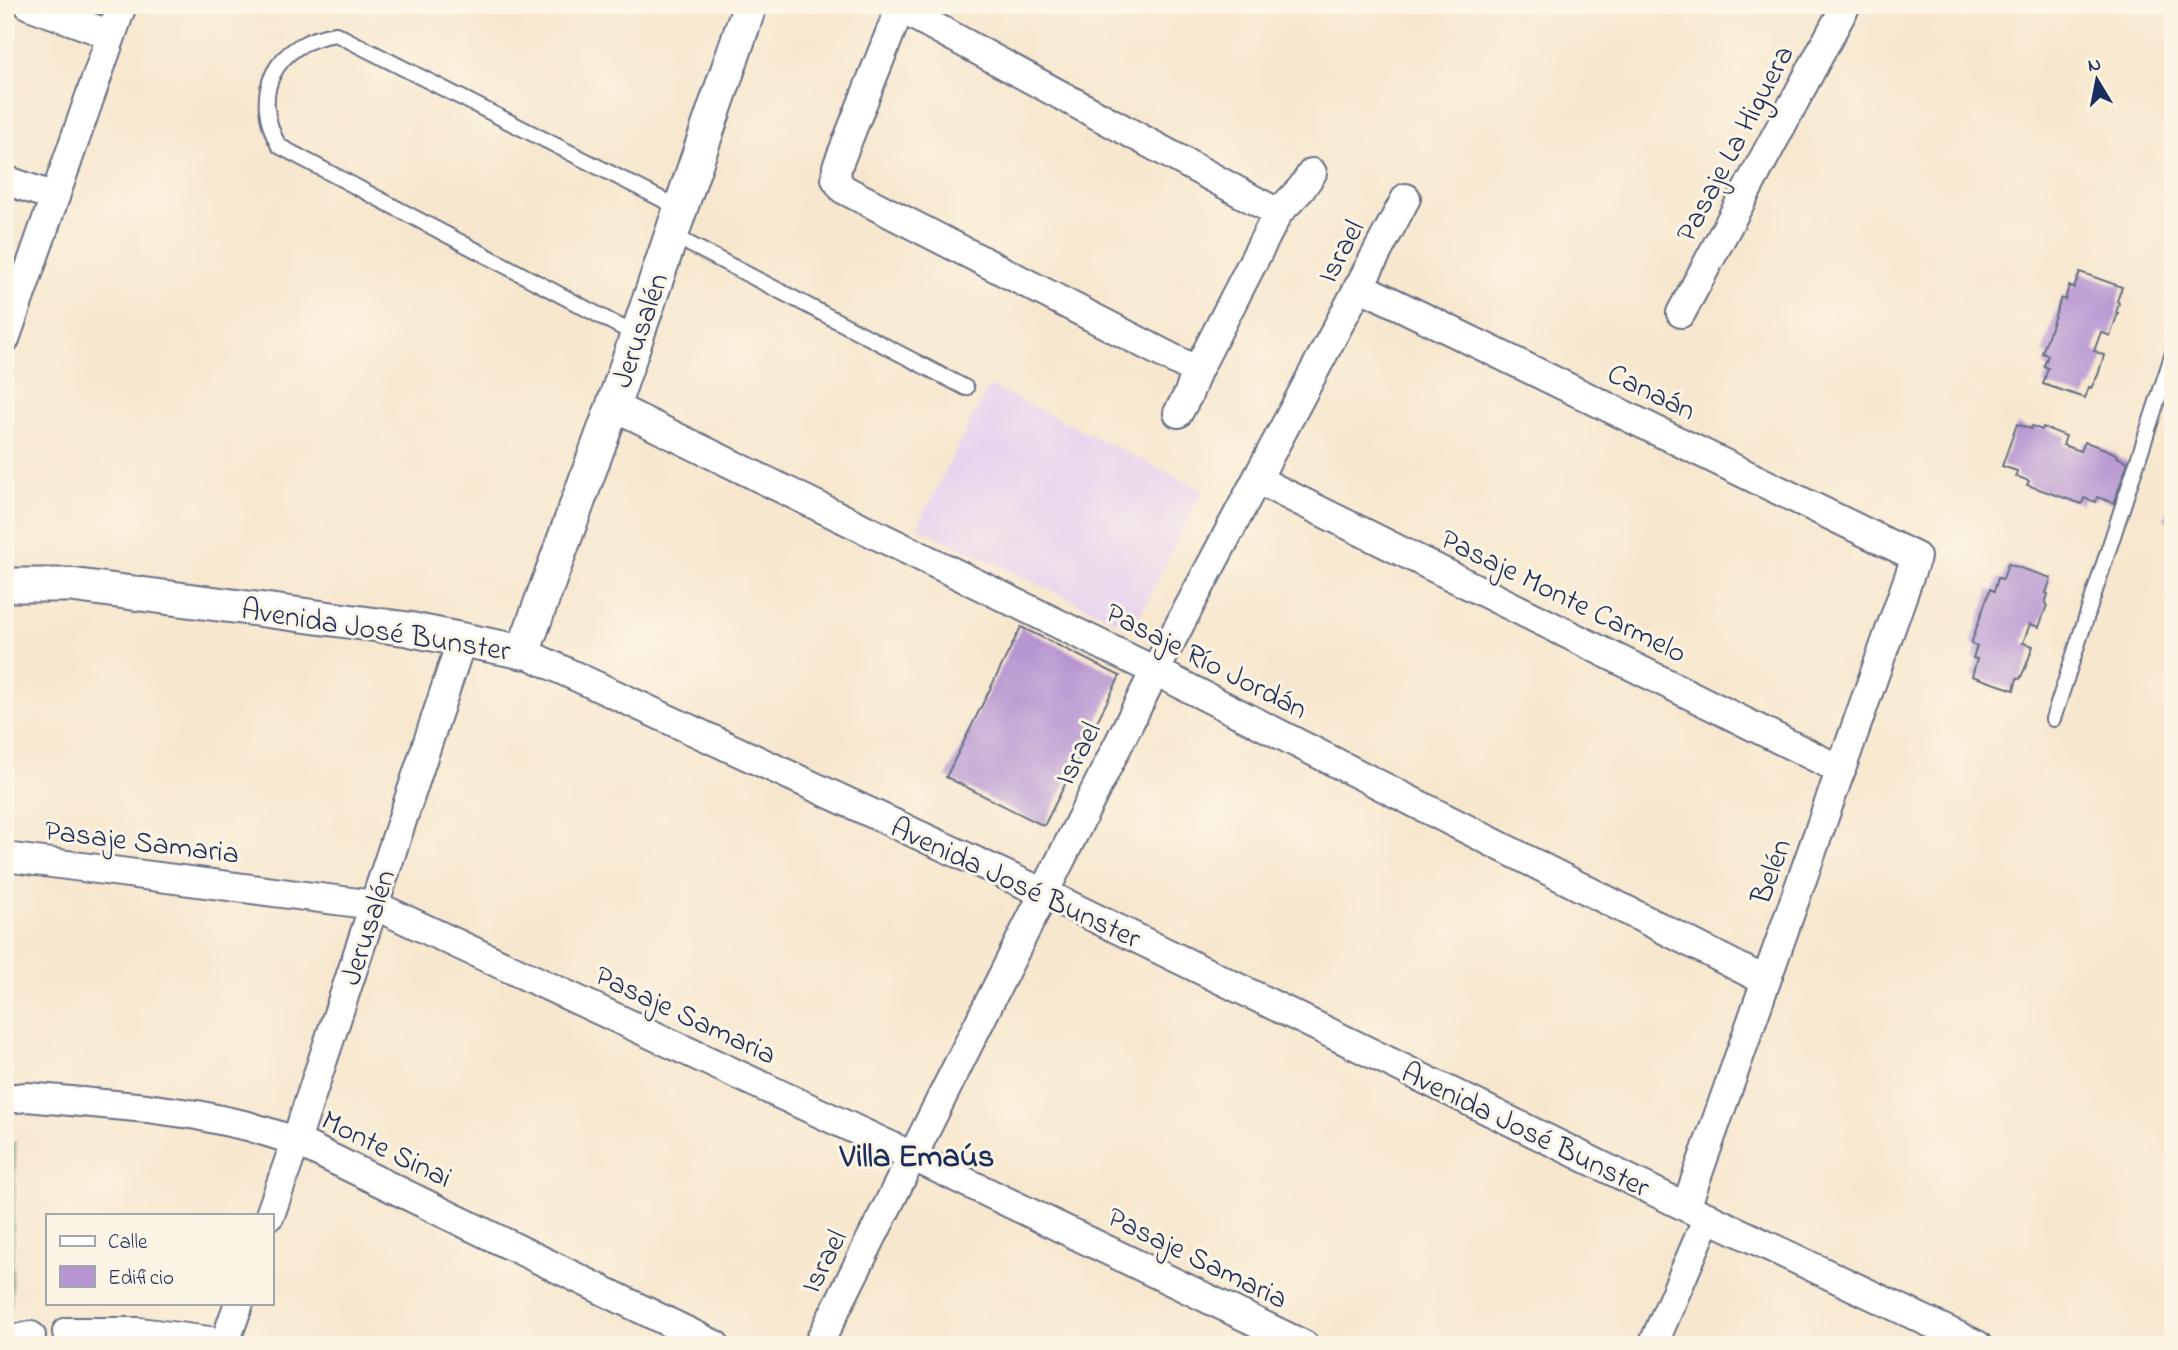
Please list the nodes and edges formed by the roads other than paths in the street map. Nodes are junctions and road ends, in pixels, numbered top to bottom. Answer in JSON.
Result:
{"nodes":[{"id":1,"x":29,"y":5,"type":"edge"},
{"id":2,"x":122,"y":5,"type":"edge"},
{"id":3,"x":750,"y":5,"type":"edge"},
{"id":4,"x":1846,"y":5,"type":"edge"},
{"id":5,"x":901,"y":6,"type":"edge"},
{"id":6,"x":111,"y":35,"type":"junction"},
{"id":7,"x":1311,"y":173,"type":"dead end"},
{"id":8,"x":5,"y":180,"type":"edge"},
{"id":9,"x":55,"y":197,"type":"junction"},
{"id":10,"x":1406,"y":198,"type":"dead end"},
{"id":11,"x":1278,"y":213,"type":"junction"},
{"id":12,"x":676,"y":222,"type":"junction"},
{"id":13,"x":1359,"y":286,"type":"junction"},
{"id":14,"x":1681,"y":313,"type":"dead end"},
{"id":15,"x":638,"y":336,"type":"junction"},
{"id":16,"x":5,"y":339,"type":"edge"},
{"id":17,"x":2173,"y":353,"type":"edge"},
{"id":18,"x":1197,"y":371,"type":"junction"},
{"id":19,"x":965,"y":387,"type":"dead end"},
{"id":20,"x":613,"y":406,"type":"junction"},
{"id":21,"x":1178,"y":413,"type":"dead end"},
{"id":22,"x":1258,"y":480,"type":"junction"},
{"id":23,"x":1916,"y":557,"type":"joint"},
{"id":24,"x":5,"y":585,"type":"edge"},
{"id":25,"x":462,"y":639,"type":"junction"},
{"id":26,"x":523,"y":652,"type":"junction"},
{"id":27,"x":1155,"y":671,"type":"junction"},
{"id":28,"x":2053,"y":719,"type":"dead end"},
{"id":29,"x":1841,"y":770,"type":"junction"},
{"id":30,"x":5,"y":857,"type":"edge"},
{"id":31,"x":1044,"y":893,"type":"junction"},
{"id":32,"x":374,"y":905,"type":"junction"},
{"id":33,"x":1766,"y":981,"type":"junction"},
{"id":34,"x":5,"y":1099,"type":"edge"},
{"id":35,"x":296,"y":1141,"type":"junction"},
{"id":36,"x":912,"y":1156,"type":"junction"},
{"id":37,"x":1697,"y":1212,"type":"junction"},
{"id":38,"x":270,"y":1214,"type":"edge"},
{"id":39,"x":239,"y":1304,"type":"edge"},
{"id":40,"x":66,"y":1332,"type":"dead end"},
{"id":41,"x":224,"y":1344,"type":"edge"},
{"id":42,"x":715,"y":1345,"type":"edge"},
{"id":43,"x":818,"y":1345,"type":"edge"},
{"id":44,"x":1304,"y":1345,"type":"edge"},
{"id":45,"x":1653,"y":1345,"type":"edge"},
{"id":46,"x":1978,"y":1345,"type":"edge"}],
"edges":[{"from":1,"to":6,"type":"street"},
{"from":2,"to":6,"type":"street"},
{"from":3,"to":12,"type":"street","name":"Jerusalén"},
{"from":4,"to":14,"type":"street","name":"Pasaje La Higuera"},
{"from":5,"to":11,"type":"street"},
{"from":5,"to":18,"type":"street"},
{"from":6,"to":9,"type":"street"},
{"from":7,"to":11,"type":"street"},
{"from":8,"to":9,"type":"street"},
{"from":9,"to":16,"type":"street"},
{"from":10,"to":13,"type":"street","name":"Israel"},
{"from":11,"to":18,"type":"street"},
{"from":12,"to":15,"type":"street","name":"Jerusalén"},
{"from":12,"to":15,"type":"lane"},
{"from":12,"to":19,"type":"lane"},
{"from":13,"to":22,"type":"street","name":"Israel"},
{"from":13,"to":23,"type":"street","name":"Canaán"},
{"from":15,"to":20,"type":"street","name":"Jerusalén"},
{"from":17,"to":28,"type":"lane"},
{"from":18,"to":21,"type":"street"},
{"from":20,"to":26,"type":"street","name":"Jerusalén"},
{"from":20,"to":27,"type":"street","name":"Pasaje Río Jordán"},
{"from":22,"to":27,"type":"street","name":"Israel"},
{"from":22,"to":29,"type":"street","name":"Pasaje Monte Carmelo"},
{"from":23,"to":29,"type":"street","name":"Belén"},
{"from":24,"to":25,"type":"street","name":"Avenida José Bunster"},
{"from":25,"to":26,"type":"street","name":"Avenida José Bunster"},
{"from":25,"to":32,"type":"street","name":"Jerusalén"},
{"from":26,"to":31,"type":"street","name":"Avenida José Bunster"},
{"from":27,"to":31,"type":"street","name":"Israel"},
{"from":27,"to":33,"type":"street","name":"Pasaje Río Jordán"},
{"from":29,"to":33,"type":"street","name":"Belén"},
{"from":30,"to":32,"type":"street","name":"Pasaje Samaria"},
{"from":31,"to":36,"type":"street","name":"Israel"},
{"from":31,"to":37,"type":"street","name":"Avenida José Bunster"},
{"from":32,"to":35,"type":"street","name":"Jerusalén"},
{"from":32,"to":36,"type":"street","name":"Pasaje Samaria"},
{"from":33,"to":37,"type":"street","name":"Belén"},
{"from":34,"to":35,"type":"street","name":"Monte Sinai"},
{"from":35,"to":38,"type":"street","name":"Jerusalén"},
{"from":35,"to":42,"type":"street","name":"Monte Sinai"},
{"from":36,"to":43,"type":"street","name":"Israel"},
{"from":36,"to":44,"type":"street","name":"Pasaje Samaria"},
{"from":37,"to":45,"type":"street","name":"Belén"},
{"from":37,"to":46,"type":"street","name":"Avenida José Bunster"},
{"from":39,"to":41,"type":"street"},
{"from":40,"to":41,"type":"street"}]}
